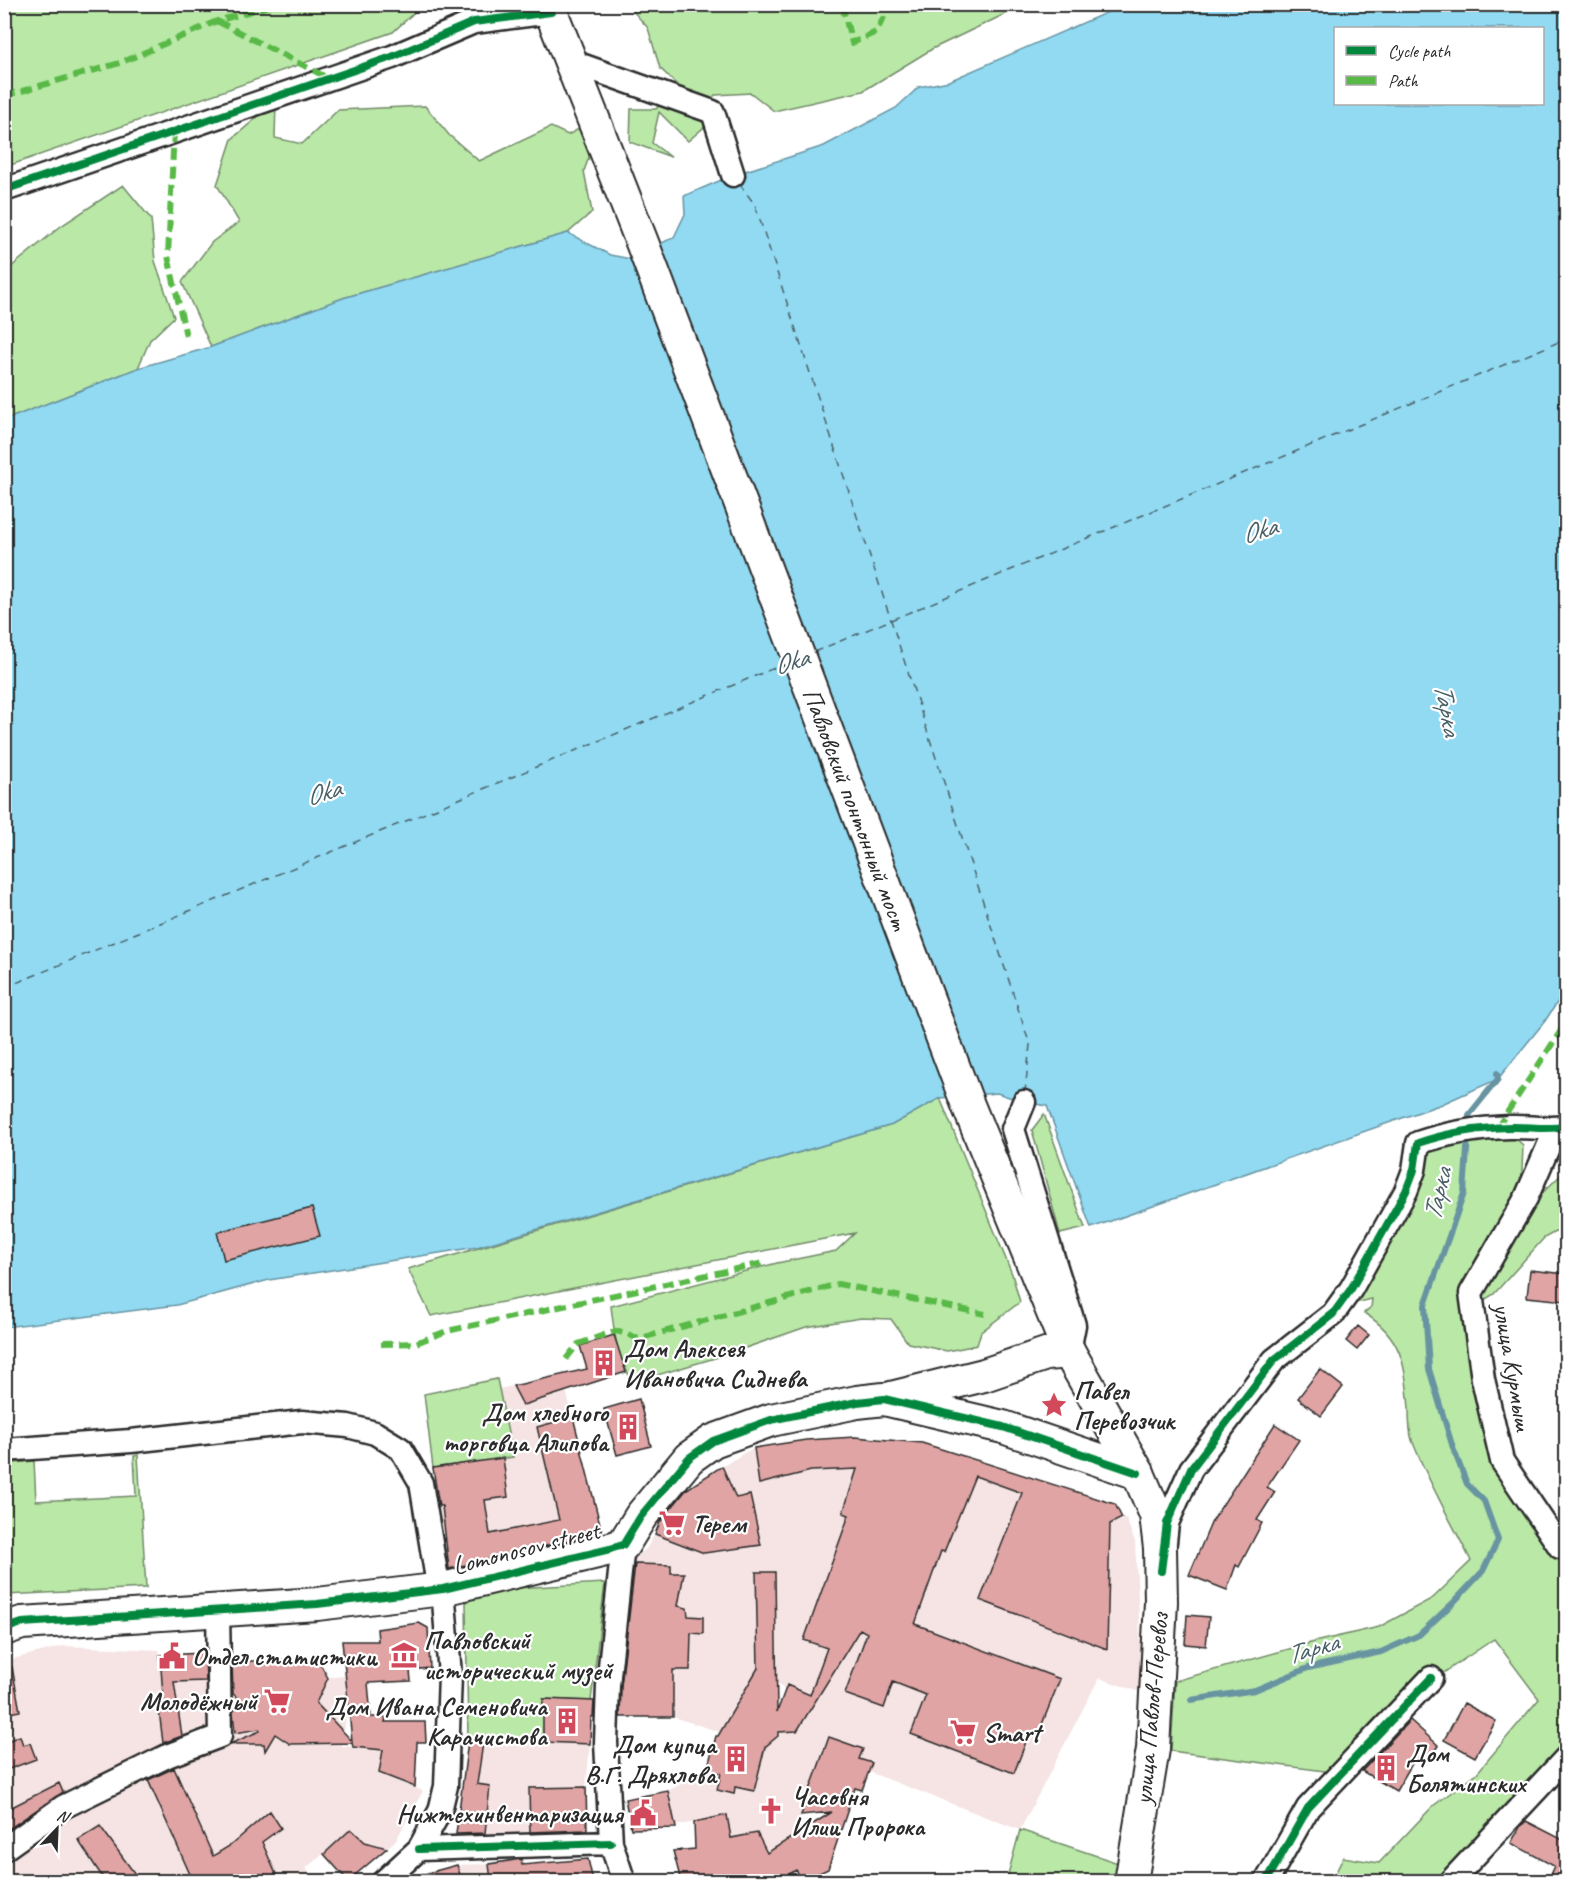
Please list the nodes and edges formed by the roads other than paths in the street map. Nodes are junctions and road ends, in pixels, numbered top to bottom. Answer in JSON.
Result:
{"nodes":[{"id":1,"x":550,"y":8,"type":"edge"},
{"id":2,"x":570,"y":61,"type":"junction"},
{"id":3,"x":733,"y":175,"type":"dead end"},
{"id":4,"x":4,"y":190,"type":"edge"},
{"id":5,"x":1024,"y":1102,"type":"dead end"},
{"id":6,"x":1561,"y":1127,"type":"edge"},
{"id":7,"x":1069,"y":1352,"type":"junction"},
{"id":8,"x":884,"y":1399,"type":"junction"},
{"id":9,"x":4,"y":1450,"type":"edge"},
{"id":10,"x":1138,"y":1473,"type":"junction"},
{"id":11,"x":623,"y":1545,"type":"junction"},
{"id":12,"x":1560,"y":1547,"type":"dead end"},
{"id":13,"x":1161,"y":1571,"type":"junction"},
{"id":14,"x":443,"y":1589,"type":"junction"},
{"id":15,"x":218,"y":1610,"type":"junction"},
{"id":16,"x":4,"y":1629,"type":"edge"},
{"id":17,"x":1431,"y":1677,"type":"dead end"},
{"id":18,"x":1566,"y":1758,"type":"edge"},
{"id":19,"x":611,"y":1843,"type":"junction"},
{"id":20,"x":4,"y":1849,"type":"edge"},
{"id":21,"x":419,"y":1849,"type":"junction"},
{"id":22,"x":383,"y":1881,"type":"edge"},
{"id":23,"x":624,"y":1881,"type":"edge"},
{"id":24,"x":1131,"y":1881,"type":"edge"},
{"id":25,"x":1266,"y":1881,"type":"edge"},
{"id":26,"x":1450,"y":1881,"type":"edge"}],
"edges":[{"from":1,"to":2,"type":"main road","name":"Павловский понтонный мост"},
{"from":1,"to":4,"type":"street"},
{"from":2,"to":3,"type":"street"},
{"from":2,"to":7,"type":"main road","name":"Павловский понтонный мост"},
{"from":5,"to":7,"type":"street"},
{"from":6,"to":12,"type":"street","name":"улица Курмыш"},
{"from":6,"to":13,"type":"street","name":"улица Павлов-Перевоз"},
{"from":7,"to":8,"type":"main road"},
{"from":7,"to":10,"type":"main road","name":"улица Павлов-Перевоз"},
{"from":8,"to":10,"type":"main road","name":"Lomonosov street"},
{"from":8,"to":11,"type":"main road","name":"Lomonosov street"},
{"from":9,"to":14,"type":"street"},
{"from":10,"to":13,"type":"main road","name":"улица Павлов-Перевоз"},
{"from":11,"to":14,"type":"main road","name":"Lomonosov street"},
{"from":11,"to":19,"type":"street"},
{"from":13,"to":24,"type":"main road","name":"улица Павлов-Перевоз"},
{"from":14,"to":15,"type":"main road","name":"Lomonosov street"},
{"from":14,"to":21,"type":"street"},
{"from":15,"to":16,"type":"main road","name":"Lomonosov street"},
{"from":15,"to":20,"type":"street"},
{"from":17,"to":25,"type":"street"},
{"from":18,"to":26,"type":"street"},
{"from":19,"to":21,"type":"street"},
{"from":19,"to":23,"type":"street"},
{"from":21,"to":22,"type":"street"}]}
